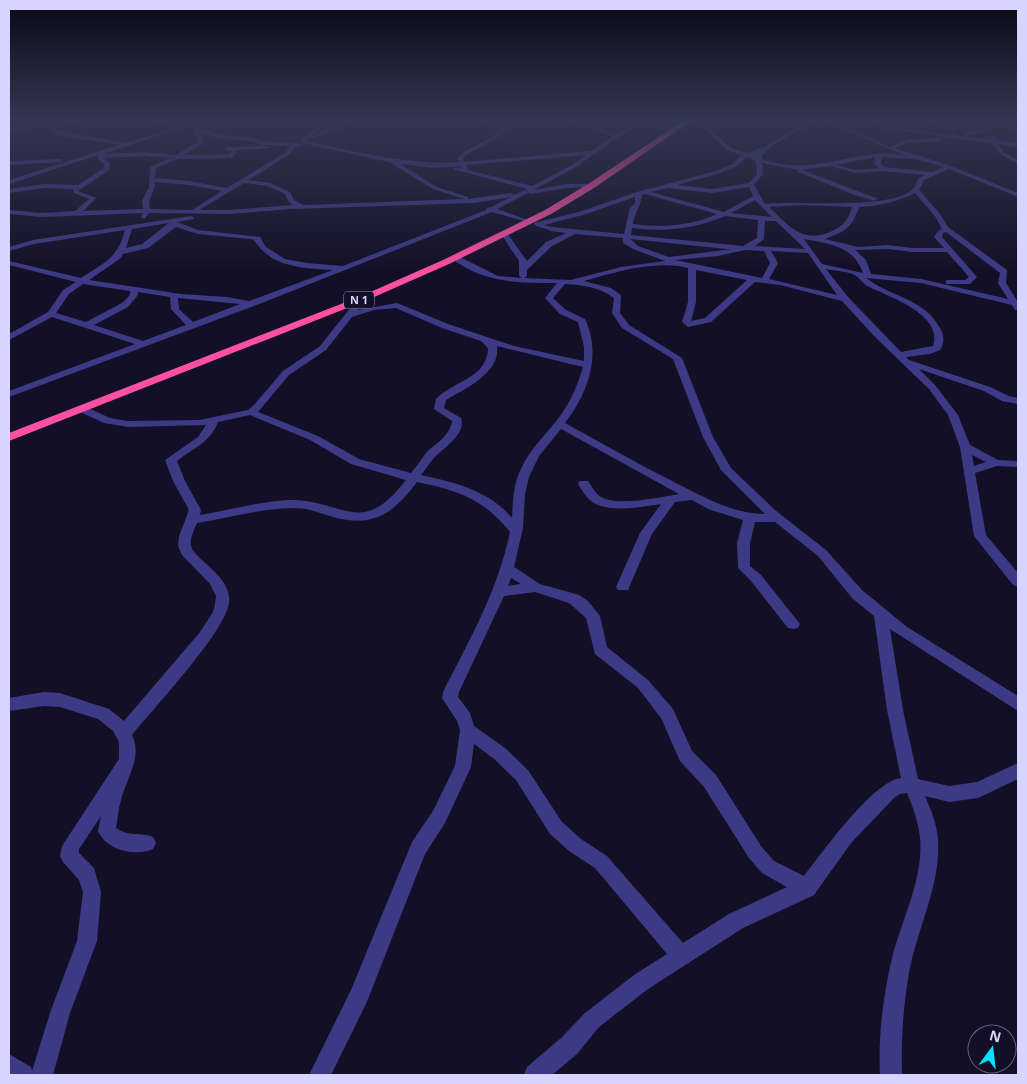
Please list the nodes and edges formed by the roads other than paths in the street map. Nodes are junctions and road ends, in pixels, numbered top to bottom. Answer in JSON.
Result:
{"nodes":[{"id":1,"x":40,"y":172,"type":"edge"},
{"id":2,"x":102,"y":172,"type":"edge"},
{"id":3,"x":153,"y":172,"type":"edge"},
{"id":4,"x":258,"y":172,"type":"edge"},
{"id":5,"x":407,"y":172,"type":"edge"},
{"id":6,"x":467,"y":172,"type":"edge"},
{"id":7,"x":563,"y":172,"type":"edge"},
{"id":8,"x":613,"y":172,"type":"edge"},
{"id":9,"x":719,"y":172,"type":"edge"},
{"id":10,"x":760,"y":172,"type":"edge"},
{"id":11,"x":802,"y":172,"type":"edge"},
{"id":12,"x":905,"y":172,"type":"edge"},
{"id":13,"x":940,"y":172,"type":"edge"},
{"id":14,"x":960,"y":172,"type":"edge"},
{"id":15,"x":933,"y":175,"type":"junction"},
{"id":16,"x":242,"y":181,"type":"junction"},
{"id":17,"x":9,"y":182,"type":"edge"},
{"id":18,"x":153,"y":184,"type":"junction"},
{"id":19,"x":751,"y":185,"type":"junction"},
{"id":20,"x":591,"y":186,"type":"junction"},
{"id":21,"x":664,"y":186,"type":"junction"},
{"id":22,"x":79,"y":187,"type":"junction"},
{"id":23,"x":532,"y":188,"type":"junction"},
{"id":24,"x":228,"y":190,"type":"junction"},
{"id":25,"x":916,"y":190,"type":"junction"},
{"id":26,"x":9,"y":191,"type":"edge"},
{"id":27,"x":642,"y":193,"type":"junction"},
{"id":28,"x":521,"y":194,"type":"junction"},
{"id":29,"x":1018,"y":195,"type":"edge"},
{"id":30,"x":474,"y":201,"type":"junction"},
{"id":31,"x":757,"y":202,"type":"junction"},
{"id":32,"x":884,"y":202,"type":"junction"},
{"id":33,"x":856,"y":204,"type":"junction"},
{"id":34,"x":302,"y":207,"type":"junction"},
{"id":35,"x":594,"y":209,"type":"junction"},
{"id":36,"x":491,"y":210,"type":"junction"},
{"id":37,"x":147,"y":211,"type":"junction"},
{"id":38,"x":9,"y":212,"type":"edge"},
{"id":39,"x":104,"y":212,"type":"junction"},
{"id":40,"x":194,"y":212,"type":"junction"},
{"id":41,"x":230,"y":212,"type":"junction"},
{"id":42,"x":726,"y":213,"type":"junction"},
{"id":43,"x":76,"y":214,"type":"junction"},
{"id":44,"x":762,"y":218,"type":"junction"},
{"id":45,"x":776,"y":219,"type":"junction"},
{"id":46,"x":172,"y":223,"type":"junction"},
{"id":47,"x":532,"y":223,"type":"junction"},
{"id":48,"x":630,"y":225,"type":"junction"},
{"id":49,"x":133,"y":226,"type":"junction"},
{"id":50,"x":946,"y":230,"type":"junction"},
{"id":51,"x":574,"y":231,"type":"junction"},
{"id":52,"x":509,"y":232,"type":"junction"},
{"id":53,"x":792,"y":233,"type":"junction"},
{"id":54,"x":627,"y":237,"type":"junction"},
{"id":55,"x":817,"y":240,"type":"junction"},
{"id":56,"x":632,"y":246,"type":"junction"},
{"id":57,"x":740,"y":248,"type":"junction"},
{"id":58,"x":848,"y":248,"type":"junction"},
{"id":59,"x":9,"y":249,"type":"edge"},
{"id":60,"x":767,"y":250,"type":"junction"},
{"id":61,"x":810,"y":250,"type":"junction"},
{"id":62,"x":948,"y":250,"type":"junction"},
{"id":63,"x":121,"y":252,"type":"junction"},
{"id":64,"x":454,"y":258,"type":"junction"},
{"id":65,"x":670,"y":260,"type":"junction"},
{"id":66,"x":9,"y":263,"type":"edge"},
{"id":67,"x":692,"y":266,"type":"junction"},
{"id":68,"x":820,"y":266,"type":"junction"},
{"id":69,"x":633,"y":267,"type":"junction"},
{"id":70,"x":345,"y":268,"type":"junction"},
{"id":71,"x":523,"y":274,"type":"junction"},
{"id":72,"x":864,"y":275,"type":"junction"},
{"id":73,"x":753,"y":279,"type":"junction"},
{"id":74,"x":765,"y":280,"type":"junction"},
{"id":75,"x":82,"y":281,"type":"junction"},
{"id":76,"x":921,"y":281,"type":"junction"},
{"id":77,"x":565,"y":282,"type":"junction"},
{"id":78,"x":134,"y":289,"type":"junction"},
{"id":79,"x":174,"y":295,"type":"junction"},
{"id":80,"x":362,"y":299,"type":"junction"},
{"id":81,"x":845,"y":299,"type":"junction"},
{"id":82,"x":251,"y":304,"type":"junction"},
{"id":83,"x":1016,"y":306,"type":"edge"},
{"id":84,"x":51,"y":314,"type":"junction"},
{"id":85,"x":349,"y":315,"type":"junction"},
{"id":86,"x":183,"y":318,"type":"junction"},
{"id":87,"x":209,"y":320,"type":"junction"},
{"id":88,"x":88,"y":325,"type":"junction"},
{"id":89,"x":193,"y":326,"type":"junction"},
{"id":90,"x":9,"y":337,"type":"edge"},
{"id":91,"x":484,"y":340,"type":"junction"},
{"id":92,"x":145,"y":344,"type":"junction"},
{"id":93,"x":900,"y":357,"type":"junction"},
{"id":94,"x":587,"y":365,"type":"junction"},
{"id":95,"x":58,"y":375,"type":"junction"},
{"id":96,"x":9,"y":383,"type":"edge"},
{"id":97,"x":9,"y":394,"type":"edge"},
{"id":98,"x":1018,"y":401,"type":"edge"},
{"id":99,"x":82,"y":408,"type":"junction"},
{"id":100,"x":251,"y":412,"type":"junction"},
{"id":101,"x":214,"y":420,"type":"junction"},
{"id":102,"x":560,"y":424,"type":"junction"},
{"id":103,"x":9,"y":437,"type":"edge"},
{"id":104,"x":965,"y":447,"type":"junction"},
{"id":105,"x":996,"y":463,"type":"junction"},
{"id":106,"x":1018,"y":464,"type":"edge"},
{"id":107,"x":970,"y":470,"type":"junction"},
{"id":108,"x":414,"y":479,"type":"junction"},
{"id":109,"x":584,"y":484,"type":"dead end"},
{"id":110,"x":674,"y":495,"type":"junction"},
{"id":111,"x":750,"y":518,"type":"junction"},
{"id":112,"x":777,"y":518,"type":"junction"},
{"id":113,"x":192,"y":520,"type":"junction"},
{"id":114,"x":516,"y":531,"type":"junction"},
{"id":115,"x":508,"y":569,"type":"junction"},
{"id":116,"x":1018,"y":582,"type":"edge"},
{"id":117,"x":535,"y":587,"type":"junction"},
{"id":118,"x":624,"y":587,"type":"dead end"},
{"id":119,"x":498,"y":592,"type":"junction"},
{"id":120,"x":881,"y":614,"type":"junction"},
{"id":121,"x":793,"y":624,"type":"dead end"},
{"id":122,"x":9,"y":704,"type":"edge"},
{"id":123,"x":1018,"y":704,"type":"edge"},
{"id":124,"x":468,"y":730,"type":"junction"},
{"id":125,"x":123,"y":734,"type":"junction"},
{"id":126,"x":127,"y":761,"type":"junction"},
{"id":127,"x":1018,"y":771,"type":"edge"},
{"id":128,"x":912,"y":785,"type":"junction"},
{"id":129,"x":147,"y":843,"type":"dead end"},
{"id":130,"x":806,"y":888,"type":"junction"},
{"id":131,"x":682,"y":957,"type":"junction"},
{"id":132,"x":9,"y":1065,"type":"edge"},
{"id":133,"x":23,"y":1075,"type":"edge"},
{"id":134,"x":42,"y":1075,"type":"edge"},
{"id":135,"x":320,"y":1075,"type":"edge"},
{"id":136,"x":535,"y":1075,"type":"edge"},
{"id":137,"x":891,"y":1075,"type":"edge"}],
"edges":[{"from":1,"to":17,"type":"street"},
{"from":2,"to":22,"type":"street"},
{"from":3,"to":18,"type":"street"},
{"from":4,"to":16,"type":"street"},
{"from":5,"to":30,"type":"street"},
{"from":6,"to":23,"type":"street"},
{"from":7,"to":23,"type":"street"},
{"from":8,"to":20,"type":"highway","number":"N 1"},
{"from":9,"to":21,"type":"street"},
{"from":10,"to":19,"type":"street"},
{"from":11,"to":32,"type":"street"},
{"from":12,"to":15,"type":"street"},
{"from":13,"to":15,"type":"street"},
{"from":14,"to":29,"type":"street"},
{"from":15,"to":25,"type":"street"},
{"from":16,"to":24,"type":"street"},
{"from":16,"to":34,"type":"street"},
{"from":18,"to":24,"type":"street"},
{"from":18,"to":37,"type":"street"},
{"from":19,"to":21,"type":"street"},
{"from":19,"to":31,"type":"street"},
{"from":20,"to":28,"type":"street"},
{"from":20,"to":47,"type":"highway","number":"N 1"},
{"from":21,"to":27,"type":"street"},
{"from":22,"to":26,"type":"street"},
{"from":22,"to":43,"type":"street"},
{"from":23,"to":28,"type":"street"},
{"from":24,"to":40,"type":"street"},
{"from":25,"to":32,"type":"street"},
{"from":25,"to":50,"type":"street"},
{"from":27,"to":35,"type":"street"},
{"from":27,"to":42,"type":"street"},
{"from":27,"to":48,"type":"street"},
{"from":28,"to":30,"type":"street"},
{"from":28,"to":36,"type":"street"},
{"from":30,"to":34,"type":"street"},
{"from":30,"to":36,"type":"street"},
{"from":31,"to":33,"type":"street"},
{"from":31,"to":42,"type":"street"},
{"from":31,"to":45,"type":"street"},
{"from":32,"to":33,"type":"street"},
{"from":33,"to":55,"type":"street"},
{"from":34,"to":41,"type":"street"},
{"from":35,"to":47,"type":"street"},
{"from":35,"to":51,"type":"street"},
{"from":36,"to":47,"type":"street"},
{"from":36,"to":70,"type":"street"},
{"from":37,"to":39,"type":"street"},
{"from":37,"to":40,"type":"street"},
{"from":37,"to":49,"type":"street"},
{"from":38,"to":43,"type":"street"},
{"from":39,"to":43,"type":"street"},
{"from":39,"to":49,"type":"street"},
{"from":40,"to":41,"type":"street"},
{"from":41,"to":46,"type":"street"},
{"from":42,"to":44,"type":"street"},
{"from":42,"to":48,"type":"street"},
{"from":44,"to":45,"type":"street"},
{"from":44,"to":57,"type":"street"},
{"from":45,"to":53,"type":"street"},
{"from":46,"to":49,"type":"street"},
{"from":46,"to":63,"type":"street"},
{"from":46,"to":70,"type":"street"},
{"from":47,"to":51,"type":"street"},
{"from":47,"to":52,"type":"highway","number":"N 1"},
{"from":48,"to":54,"type":"street"},
{"from":49,"to":59,"type":"street"},
{"from":49,"to":63,"type":"street"},
{"from":50,"to":62,"type":"street"},
{"from":50,"to":83,"type":"street"},
{"from":51,"to":54,"type":"street"},
{"from":51,"to":71,"type":"street"},
{"from":52,"to":64,"type":"highway","number":"N 1"},
{"from":52,"to":71,"type":"street"},
{"from":53,"to":55,"type":"street"},
{"from":53,"to":61,"type":"street"},
{"from":54,"to":56,"type":"street"},
{"from":54,"to":57,"type":"street"},
{"from":55,"to":58,"type":"street"},
{"from":56,"to":65,"type":"street"},
{"from":56,"to":69,"type":"street"},
{"from":57,"to":60,"type":"street"},
{"from":57,"to":65,"type":"street"},
{"from":58,"to":62,"type":"street"},
{"from":58,"to":72,"type":"street"},
{"from":60,"to":61,"type":"street"},
{"from":60,"to":74,"type":"street"},
{"from":61,"to":68,"type":"street"},
{"from":62,"to":76,"type":"street"},
{"from":63,"to":75,"type":"street"},
{"from":64,"to":71,"type":"street"},
{"from":64,"to":80,"type":"highway","number":"N 1"},
{"from":65,"to":67,"type":"street"},
{"from":65,"to":69,"type":"street"},
{"from":66,"to":75,"type":"street"},
{"from":67,"to":73,"type":"street"},
{"from":67,"to":73,"type":"street"},
{"from":68,"to":72,"type":"street"},
{"from":68,"to":81,"type":"street"},
{"from":69,"to":77,"type":"street"},
{"from":70,"to":82,"type":"street"},
{"from":71,"to":77,"type":"street"},
{"from":72,"to":76,"type":"street"},
{"from":72,"to":93,"type":"street"},
{"from":73,"to":74,"type":"street"},
{"from":74,"to":81,"type":"street"},
{"from":75,"to":78,"type":"street"},
{"from":75,"to":84,"type":"street"},
{"from":76,"to":83,"type":"street"},
{"from":77,"to":94,"type":"street"},
{"from":77,"to":112,"type":"street"},
{"from":78,"to":79,"type":"street"},
{"from":78,"to":88,"type":"street"},
{"from":79,"to":82,"type":"street"},
{"from":79,"to":86,"type":"street"},
{"from":80,"to":85,"type":"street"},
{"from":80,"to":99,"type":"highway","number":"N 1"},
{"from":81,"to":93,"type":"street"},
{"from":82,"to":87,"type":"street"},
{"from":84,"to":88,"type":"street"},
{"from":84,"to":90,"type":"street"},
{"from":85,"to":91,"type":"street"},
{"from":85,"to":100,"type":"street"},
{"from":86,"to":87,"type":"street"},
{"from":86,"to":89,"type":"street"},
{"from":87,"to":89,"type":"street"},
{"from":88,"to":92,"type":"street"},
{"from":89,"to":92,"type":"street"},
{"from":91,"to":94,"type":"street"},
{"from":91,"to":108,"type":"street"},
{"from":92,"to":95,"type":"street"},
{"from":93,"to":98,"type":"street"},
{"from":93,"to":104,"type":"street"},
{"from":94,"to":102,"type":"street"},
{"from":95,"to":96,"type":"street"},
{"from":95,"to":97,"type":"street"},
{"from":99,"to":101,"type":"street"},
{"from":99,"to":103,"type":"highway","number":"N 1"},
{"from":100,"to":101,"type":"street"},
{"from":100,"to":108,"type":"street"},
{"from":101,"to":113,"type":"street"},
{"from":102,"to":110,"type":"street"},
{"from":102,"to":114,"type":"street"},
{"from":104,"to":105,"type":"street"},
{"from":104,"to":107,"type":"street"},
{"from":105,"to":106,"type":"street"},
{"from":105,"to":107,"type":"street"},
{"from":107,"to":116,"type":"street"},
{"from":108,"to":113,"type":"street"},
{"from":108,"to":114,"type":"street"},
{"from":109,"to":110,"type":"street"},
{"from":110,"to":111,"type":"street"},
{"from":110,"to":118,"type":"street"},
{"from":111,"to":112,"type":"street"},
{"from":111,"to":121,"type":"street"},
{"from":112,"to":120,"type":"street"},
{"from":113,"to":125,"type":"street"},
{"from":114,"to":115,"type":"street"},
{"from":115,"to":117,"type":"street"},
{"from":115,"to":119,"type":"street"},
{"from":117,"to":119,"type":"street"},
{"from":117,"to":130,"type":"street"},
{"from":119,"to":124,"type":"street"},
{"from":120,"to":123,"type":"street"},
{"from":120,"to":128,"type":"street"},
{"from":122,"to":125,"type":"street"},
{"from":124,"to":131,"type":"street"},
{"from":124,"to":135,"type":"street"},
{"from":125,"to":126,"type":"street"},
{"from":126,"to":129,"type":"street"},
{"from":126,"to":134,"type":"street"},
{"from":127,"to":128,"type":"street"},
{"from":128,"to":130,"type":"street"},
{"from":128,"to":137,"type":"street"},
{"from":130,"to":131,"type":"street"},
{"from":131,"to":136,"type":"street"},
{"from":132,"to":133,"type":"street"}]}
